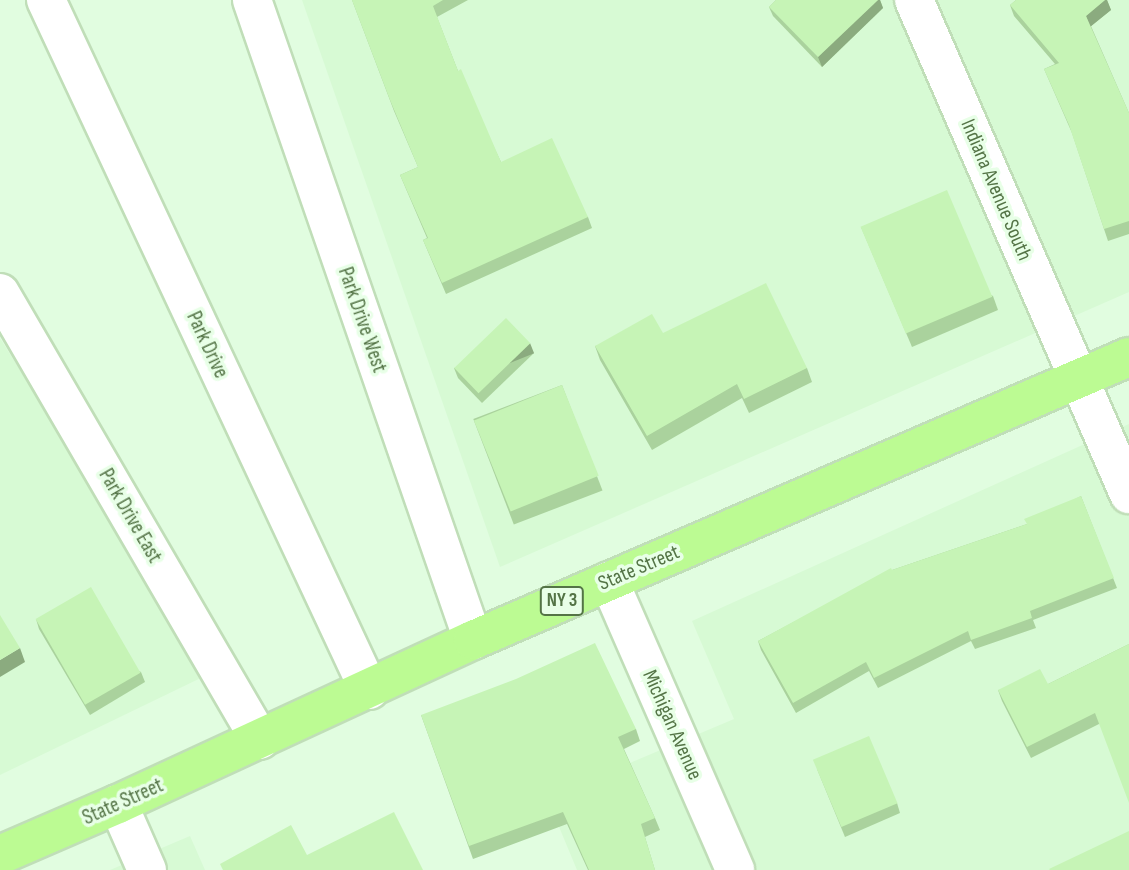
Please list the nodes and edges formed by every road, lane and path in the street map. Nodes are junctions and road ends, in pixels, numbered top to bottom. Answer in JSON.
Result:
{"nodes":[{"id":1,"x":46,"y":0,"type":"edge"},
{"id":2,"x":252,"y":0,"type":"edge"},
{"id":3,"x":914,"y":0,"type":"edge"},
{"id":4,"x":0,"y":293,"type":"edge"},
{"id":5,"x":1129,"y":357,"type":"edge"},
{"id":6,"x":1078,"y":380,"type":"junction"},
{"id":7,"x":1129,"y":494,"type":"edge"},
{"id":8,"x":609,"y":581,"type":"junction"},
{"id":9,"x":473,"y":640,"type":"junction"},
{"id":10,"x":369,"y":690,"type":"junction"},
{"id":11,"x":260,"y":740,"type":"junction"},
{"id":12,"x":118,"y":804,"type":"junction"},
{"id":13,"x":0,"y":855,"type":"edge"},
{"id":14,"x":147,"y":870,"type":"edge"},
{"id":15,"x":735,"y":870,"type":"edge"}],
"edges":[{"from":1,"to":10,"type":"street","name":"Park Drive"},
{"from":2,"to":9,"type":"street","name":"Park Drive West"},
{"from":3,"to":6,"type":"street","name":"Indiana Avenue South"},
{"from":4,"to":11,"type":"street","name":"Park Drive East"},
{"from":5,"to":6,"type":"highway","name":"State Street","number":"NY 3"},
{"from":6,"to":7,"type":"street","name":"Indiana Avenue South"},
{"from":6,"to":8,"type":"highway","name":"State Street","number":"NY 3"},
{"from":8,"to":9,"type":"highway","name":"State Street","number":"NY 3"},
{"from":8,"to":15,"type":"street","name":"Michigan Avenue"},
{"from":9,"to":10,"type":"highway","name":"State Street","number":"NY 3"},
{"from":10,"to":11,"type":"highway","name":"State Street","number":"NY 3"},
{"from":11,"to":12,"type":"highway","name":"State Street","number":"NY 3"},
{"from":12,"to":13,"type":"highway","name":"State Street","number":"NY 3"},
{"from":12,"to":14,"type":"street"}]}
